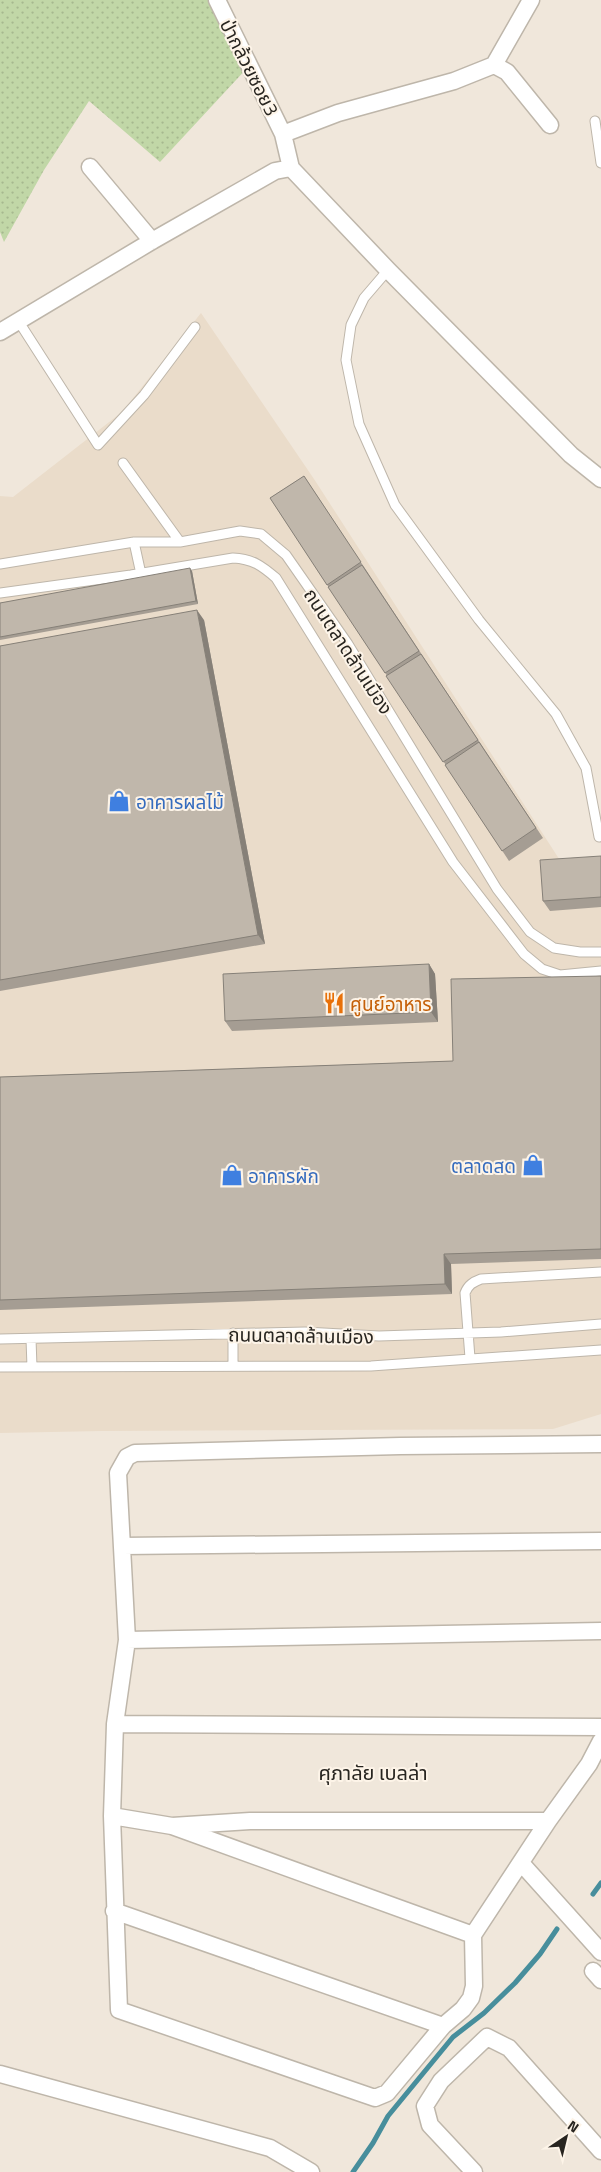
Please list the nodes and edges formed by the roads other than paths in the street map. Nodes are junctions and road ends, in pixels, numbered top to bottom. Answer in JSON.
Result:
{"nodes":[{"id":1,"x":217,"y":0,"type":"edge"},
{"id":2,"x":531,"y":0,"type":"edge"},
{"id":3,"x":494,"y":65,"type":"junction"},
{"id":4,"x":596,"y":121,"type":"dead end"},
{"id":5,"x":550,"y":125,"type":"dead end"},
{"id":6,"x":284,"y":134,"type":"junction"},
{"id":7,"x":601,"y":163,"type":"edge"},
{"id":8,"x":90,"y":167,"type":"dead end"},
{"id":9,"x":291,"y":168,"type":"junction"},
{"id":10,"x":152,"y":241,"type":"junction"},
{"id":11,"x":388,"y":270,"type":"junction"},
{"id":12,"x":19,"y":322,"type":"junction"},
{"id":13,"x":194,"y":327,"type":"dead end"},
{"id":14,"x":0,"y":332,"type":"edge"},
{"id":15,"x":123,"y":463,"type":"dead end"},
{"id":16,"x":601,"y":479,"type":"edge"},
{"id":17,"x":134,"y":542,"type":"junction"},
{"id":18,"x":180,"y":542,"type":"junction"},
{"id":19,"x":0,"y":564,"type":"edge"},
{"id":20,"x":141,"y":574,"type":"junction"},
{"id":21,"x":0,"y":593,"type":"edge"},
{"id":22,"x":599,"y":837,"type":"dead end"},
{"id":23,"x":601,"y":952,"type":"edge"},
{"id":24,"x":601,"y":972,"type":"edge"},
{"id":25,"x":601,"y":1272,"type":"edge"},
{"id":26,"x":601,"y":1324,"type":"edge"},
{"id":27,"x":233,"y":1333,"type":"junction"},
{"id":28,"x":467,"y":1333,"type":"junction"},
{"id":29,"x":31,"y":1338,"type":"junction"},
{"id":30,"x":0,"y":1340,"type":"edge"},
{"id":31,"x":601,"y":1350,"type":"edge"},
{"id":32,"x":470,"y":1358,"type":"junction"},
{"id":33,"x":233,"y":1365,"type":"junction"},
{"id":34,"x":0,"y":1367,"type":"edge"},
{"id":35,"x":32,"y":1367,"type":"junction"},
{"id":36,"x":601,"y":1444,"type":"edge"},
{"id":37,"x":601,"y":1541,"type":"edge"},
{"id":38,"x":123,"y":1546,"type":"junction"},
{"id":39,"x":601,"y":1631,"type":"edge"},
{"id":40,"x":127,"y":1640,"type":"junction"},
{"id":41,"x":115,"y":1724,"type":"junction"},
{"id":42,"x":601,"y":1726,"type":"edge"},
{"id":43,"x":601,"y":1740,"type":"edge"},
{"id":44,"x":112,"y":1816,"type":"junction"},
{"id":45,"x":548,"y":1821,"type":"junction"},
{"id":46,"x":172,"y":1826,"type":"junction"},
{"id":47,"x":522,"y":1864,"type":"junction"},
{"id":48,"x":114,"y":1911,"type":"junction"},
{"id":49,"x":473,"y":1935,"type":"junction"},
{"id":50,"x":601,"y":1952,"type":"edge"},
{"id":51,"x":443,"y":2026,"type":"junction"},
{"id":52,"x":0,"y":2074,"type":"edge"},
{"id":53,"x":601,"y":2151,"type":"edge"},
{"id":54,"x":307,"y":2171,"type":"edge"},
{"id":55,"x":474,"y":2172,"type":"edge"}],
"edges":[{"from":1,"to":6,"type":"street","name":"ป่ากล้วยซอย3"},
{"from":2,"to":3,"type":"street"},
{"from":3,"to":5,"type":"street"},
{"from":3,"to":6,"type":"street"},
{"from":4,"to":7,"type":"lane"},
{"from":6,"to":9,"type":"street","name":"ป่ากล้วยซอย3"},
{"from":8,"to":10,"type":"street"},
{"from":9,"to":10,"type":"street"},
{"from":9,"to":11,"type":"street"},
{"from":10,"to":12,"type":"street"},
{"from":11,"to":16,"type":"street"},
{"from":11,"to":22,"type":"lane"},
{"from":12,"to":13,"type":"lane"},
{"from":12,"to":14,"type":"street"},
{"from":15,"to":18,"type":"lane"},
{"from":17,"to":18,"type":"lane","name":"ถนนตลาดล้านเมือง"},
{"from":17,"to":19,"type":"lane","name":"ถนนตลาดล้านเมือง"},
{"from":17,"to":20,"type":"lane"},
{"from":18,"to":23,"type":"lane","name":"ถนนตลาดล้านเมือง"},
{"from":20,"to":21,"type":"lane","name":"ถนนตลาดล้านเมือง"},
{"from":20,"to":24,"type":"lane","name":"ถนนตลาดล้านเมือง"},
{"from":25,"to":28,"type":"lane"},
{"from":26,"to":28,"type":"lane","name":"ถนนตลาดล้านเมือง"},
{"from":27,"to":28,"type":"lane","name":"ถนนตลาดล้านเมือง"},
{"from":27,"to":29,"type":"lane","name":"ถนนตลาดล้านเมือง"},
{"from":27,"to":33,"type":"lane"},
{"from":28,"to":32,"type":"lane"},
{"from":29,"to":30,"type":"lane","name":"ถนนตลาดล้านเมือง"},
{"from":29,"to":35,"type":"lane"},
{"from":31,"to":32,"type":"lane","name":"ถนนตลาดล้านเมือง"},
{"from":32,"to":33,"type":"lane","name":"ถนนตลาดล้านเมือง"},
{"from":33,"to":35,"type":"lane","name":"ถนนตลาดล้านเมือง"},
{"from":34,"to":35,"type":"lane","name":"ถนนตลาดล้านเมือง"},
{"from":36,"to":38,"type":"street"},
{"from":37,"to":38,"type":"street"},
{"from":38,"to":40,"type":"street"},
{"from":39,"to":40,"type":"street"},
{"from":40,"to":41,"type":"street"},
{"from":41,"to":42,"type":"street"},
{"from":41,"to":44,"type":"street"},
{"from":43,"to":45,"type":"street"},
{"from":44,"to":46,"type":"street"},
{"from":44,"to":48,"type":"street"},
{"from":45,"to":46,"type":"street"},
{"from":45,"to":47,"type":"street"},
{"from":46,"to":49,"type":"street"},
{"from":47,"to":49,"type":"street"},
{"from":47,"to":50,"type":"street"},
{"from":48,"to":51,"type":"street"},
{"from":48,"to":51,"type":"street"},
{"from":49,"to":51,"type":"street"},
{"from":52,"to":54,"type":"street"},
{"from":53,"to":55,"type":"street"}]}
